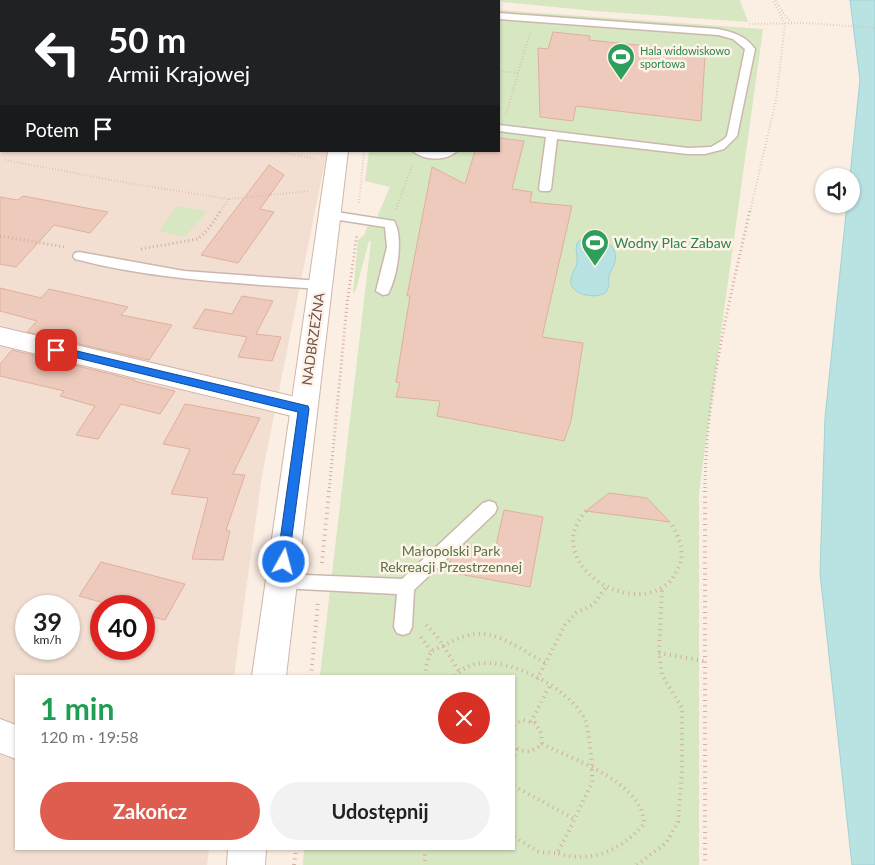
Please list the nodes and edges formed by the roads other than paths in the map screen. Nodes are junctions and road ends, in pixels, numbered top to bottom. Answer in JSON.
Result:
{"nodes":[{"id":1,"x":500,"y":16,"type":"edge"},
{"id":2,"x":500,"y":128,"type":"edge"},
{"id":3,"x":552,"y":135,"type":"junction"},
{"id":4,"x":420,"y":152,"type":"edge"},
{"id":5,"x":448,"y":152,"type":"edge"},
{"id":6,"x":328,"y":155,"type":"edge"},
{"id":7,"x":545,"y":189,"type":"dead end"},
{"id":8,"x":330,"y":215,"type":"junction"},
{"id":9,"x":75,"y":251,"type":"road end"},
{"id":10,"x":320,"y":285,"type":"junction"},
{"id":11,"x":383,"y":291,"type":"dead end"},
{"id":12,"x":0,"y":336,"type":"edge"},
{"id":13,"x":304,"y":409,"type":"junction"},
{"id":14,"x":489,"y":508,"type":"dead end"},
{"id":15,"x":281,"y":582,"type":"junction"},
{"id":16,"x":406,"y":587,"type":"junction"},
{"id":17,"x":404,"y":623,"type":"road end"},
{"id":18,"x":269,"y":675,"type":"edge"},
{"id":19,"x":0,"y":736,"type":"edge"},
{"id":20,"x":15,"y":742,"type":"edge"},
{"id":21,"x":248,"y":850,"type":"edge"},
{"id":22,"x":246,"y":865,"type":"edge"}],
"edges":[{"from":1,"to":3,"type":"lane"},
{"from":2,"to":3,"type":"lane"},
{"from":3,"to":7,"type":"lane"},
{"from":4,"to":5,"type":"lane"},
{"from":6,"to":8,"type":"street","name":"NADBRZEŻNA"},
{"from":8,"to":10,"type":"street","name":"NADBRZEŻNA"},
{"from":8,"to":11,"type":"lane"},
{"from":9,"to":10,"type":"lane"},
{"from":10,"to":13,"type":"street","name":"NADBRZEŻNA"},
{"from":12,"to":13,"type":"street"},
{"from":13,"to":15,"type":"street","name":"NADBRZEŻNA"},
{"from":14,"to":16,"type":"lane"},
{"from":15,"to":16,"type":"lane"},
{"from":15,"to":18,"type":"street","name":"NADBRZEŻNA"},
{"from":16,"to":17,"type":"lane"},
{"from":19,"to":20,"type":"street"},
{"from":21,"to":22,"type":"street"}]}
